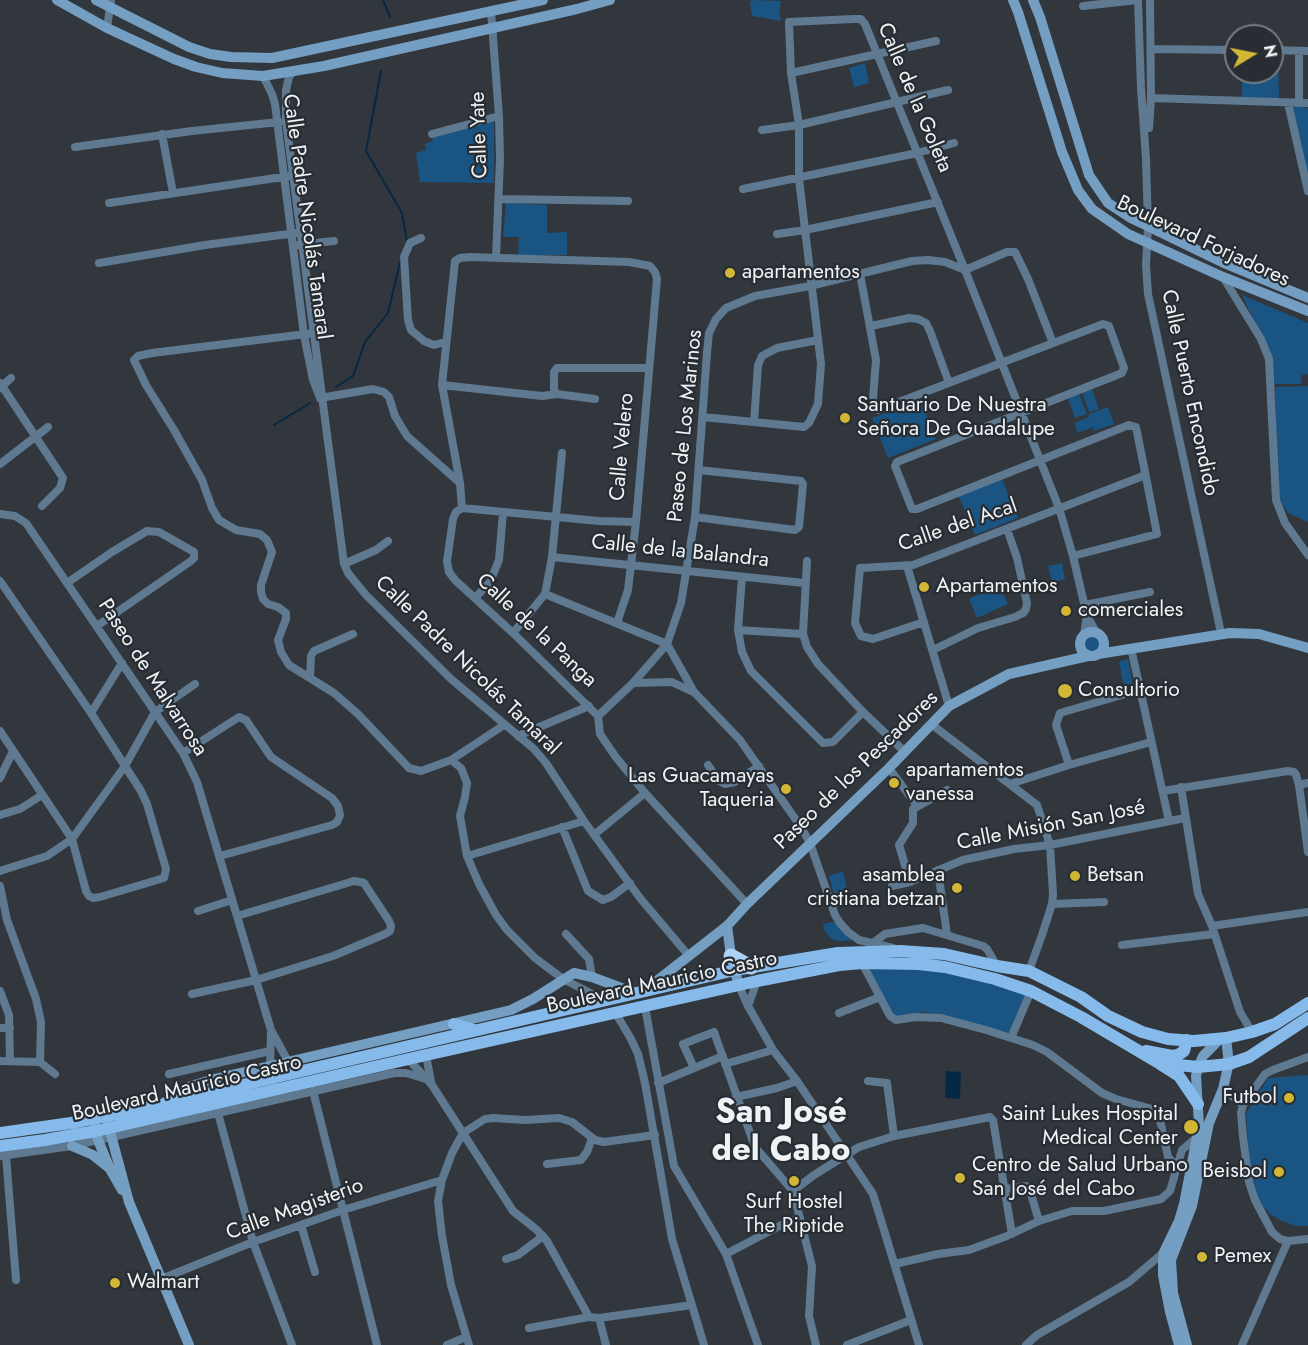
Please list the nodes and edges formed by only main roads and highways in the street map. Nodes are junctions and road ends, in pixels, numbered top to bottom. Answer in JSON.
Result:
{"nodes":[{"id":1,"x":57,"y":0,"type":"edge"},
{"id":2,"x":96,"y":0,"type":"edge"},
{"id":3,"x":543,"y":0,"type":"edge"},
{"id":4,"x":610,"y":0,"type":"edge"},
{"id":5,"x":1012,"y":0,"type":"edge"},
{"id":6,"x":1033,"y":0,"type":"edge"},
{"id":7,"x":110,"y":4,"type":"edge"},
{"id":8,"x":1308,"y":298,"type":"edge"},
{"id":9,"x":1308,"y":311,"type":"edge"},
{"id":10,"x":1100,"y":635,"type":"junction"},
{"id":11,"x":1082,"y":639,"type":"junction"},
{"id":12,"x":1129,"y":648,"type":"junction"},
{"id":13,"x":1308,"y":648,"type":"edge"},
{"id":14,"x":1093,"y":655,"type":"junction"},
{"id":15,"x":1066,"y":661,"type":"junction"},
{"id":16,"x":728,"y":926,"type":"junction"},
{"id":17,"x":733,"y":963,"type":"junction"},
{"id":18,"x":754,"y":974,"type":"junction"},
{"id":19,"x":739,"y":986,"type":"junction"},
{"id":20,"x":640,"y":992,"type":"junction"},
{"id":21,"x":1308,"y":1003,"type":"edge"},
{"id":22,"x":1308,"y":1018,"type":"edge"},
{"id":23,"x":454,"y":1024,"type":"junction"},
{"id":24,"x":475,"y":1030,"type":"junction"},
{"id":25,"x":1224,"y":1038,"type":"junction"},
{"id":26,"x":1187,"y":1040,"type":"junction"},
{"id":27,"x":1133,"y":1048,"type":"junction"},
{"id":28,"x":1160,"y":1063,"type":"junction"},
{"id":29,"x":1228,"y":1064,"type":"junction"},
{"id":30,"x":1198,"y":1067,"type":"junction"},
{"id":31,"x":293,"y":1078,"type":"junction"},
{"id":32,"x":273,"y":1083,"type":"junction"},
{"id":33,"x":1198,"y":1104,"type":"junction"},
{"id":34,"x":161,"y":1105,"type":"junction"},
{"id":35,"x":102,"y":1128,"type":"junction"},
{"id":36,"x":0,"y":1133,"type":"edge"},
{"id":37,"x":72,"y":1146,"type":"road end"},
{"id":38,"x":2,"y":1153,"type":"edge"},
{"id":39,"x":110,"y":1169,"type":"junction"},
{"id":40,"x":129,"y":1202,"type":"junction"},
{"id":41,"x":189,"y":1345,"type":"edge"},
{"id":42,"x":1179,"y":1345,"type":"edge"},
{"id":43,"x":1187,"y":1345,"type":"edge"}],
"edges":[{"from":1,"to":4,"type":"main road"},
{"from":2,"to":7,"type":"main road"},
{"from":3,"to":7,"type":"main road"},
{"from":5,"to":9,"type":"main road","name":"Boulevard Forjadores"},
{"from":6,"to":8,"type":"main road","name":"Boulevard Forjadores"},
{"from":10,"to":11,"type":"main road"},
{"from":10,"to":12,"type":"main road"},
{"from":10,"to":14,"type":"main road"},
{"from":11,"to":14,"type":"main road"},
{"from":11,"to":15,"type":"main road"},
{"from":12,"to":13,"type":"main road","name":"Paseo de los Pescadores"},
{"from":12,"to":14,"type":"main road","name":"Paseo de los Pescadores"},
{"from":14,"to":15,"type":"main road","name":"Paseo de los Pescadores"},
{"from":15,"to":16,"type":"main road","name":"Paseo de los Pescadores"},
{"from":16,"to":17,"type":"main road"},
{"from":16,"to":20,"type":"main road","name":"Paseo de los Pescadores"},
{"from":17,"to":18,"type":"highway"},
{"from":17,"to":19,"type":"main road"},
{"from":17,"to":20,"type":"main road","name":"Boulevard Mauricio Castro"},
{"from":18,"to":19,"type":"main road","name":"Boulevard Mauricio Castro"},
{"from":18,"to":26,"type":"main road","name":"Boulevard Mauricio Castro"},
{"from":18,"to":27,"type":"main road","name":"Boulevard Mauricio Castro"},
{"from":19,"to":31,"type":"main road","name":"Boulevard Mauricio Castro"},
{"from":20,"to":23,"type":"main road","name":"Boulevard Mauricio Castro"},
{"from":20,"to":24,"type":"main road","name":"Boulevard Mauricio Castro"},
{"from":21,"to":25,"type":"main road","name":"Boulevard Mauricio Castro"},
{"from":22,"to":29,"type":"main road","name":"Boulevard Mauricio Castro"},
{"from":23,"to":24,"type":"main road"},
{"from":23,"to":31,"type":"main road","name":"Boulevard Mauricio Castro"},
{"from":24,"to":31,"type":"main road","name":"Boulevard Mauricio Castro"},
{"from":25,"to":26,"type":"main road","name":"Boulevard Mauricio Castro"},
{"from":25,"to":29,"type":"main road"},
{"from":25,"to":30,"type":"main road"},
{"from":26,"to":27,"type":"main road"},
{"from":27,"to":28,"type":"main road","name":"Boulevard Mauricio Castro"},
{"from":28,"to":30,"type":"main road","name":"Boulevard Mauricio Castro"},
{"from":28,"to":33,"type":"main road"},
{"from":29,"to":30,"type":"main road","name":"Boulevard Mauricio Castro"},
{"from":29,"to":43,"type":"main road"},
{"from":30,"to":33,"type":"main road"},
{"from":31,"to":32,"type":"main road","name":"Boulevard Mauricio Castro"},
{"from":32,"to":34,"type":"main road","name":"Boulevard Mauricio Castro"},
{"from":32,"to":34,"type":"main road","name":"Boulevard Mauricio Castro"},
{"from":32,"to":35,"type":"main road","name":"Boulevard Mauricio Castro"},
{"from":33,"to":42,"type":"main road"},
{"from":34,"to":35,"type":"main road","name":"Boulevard Mauricio Castro"},
{"from":35,"to":36,"type":"main road","name":"Boulevard Mauricio Castro"},
{"from":35,"to":38,"type":"main road","name":"Boulevard Mauricio Castro"},
{"from":35,"to":39,"type":"main road"},
{"from":35,"to":40,"type":"main road"},
{"from":37,"to":39,"type":"main road"},
{"from":39,"to":40,"type":"main road"},
{"from":40,"to":41,"type":"main road"}]}
